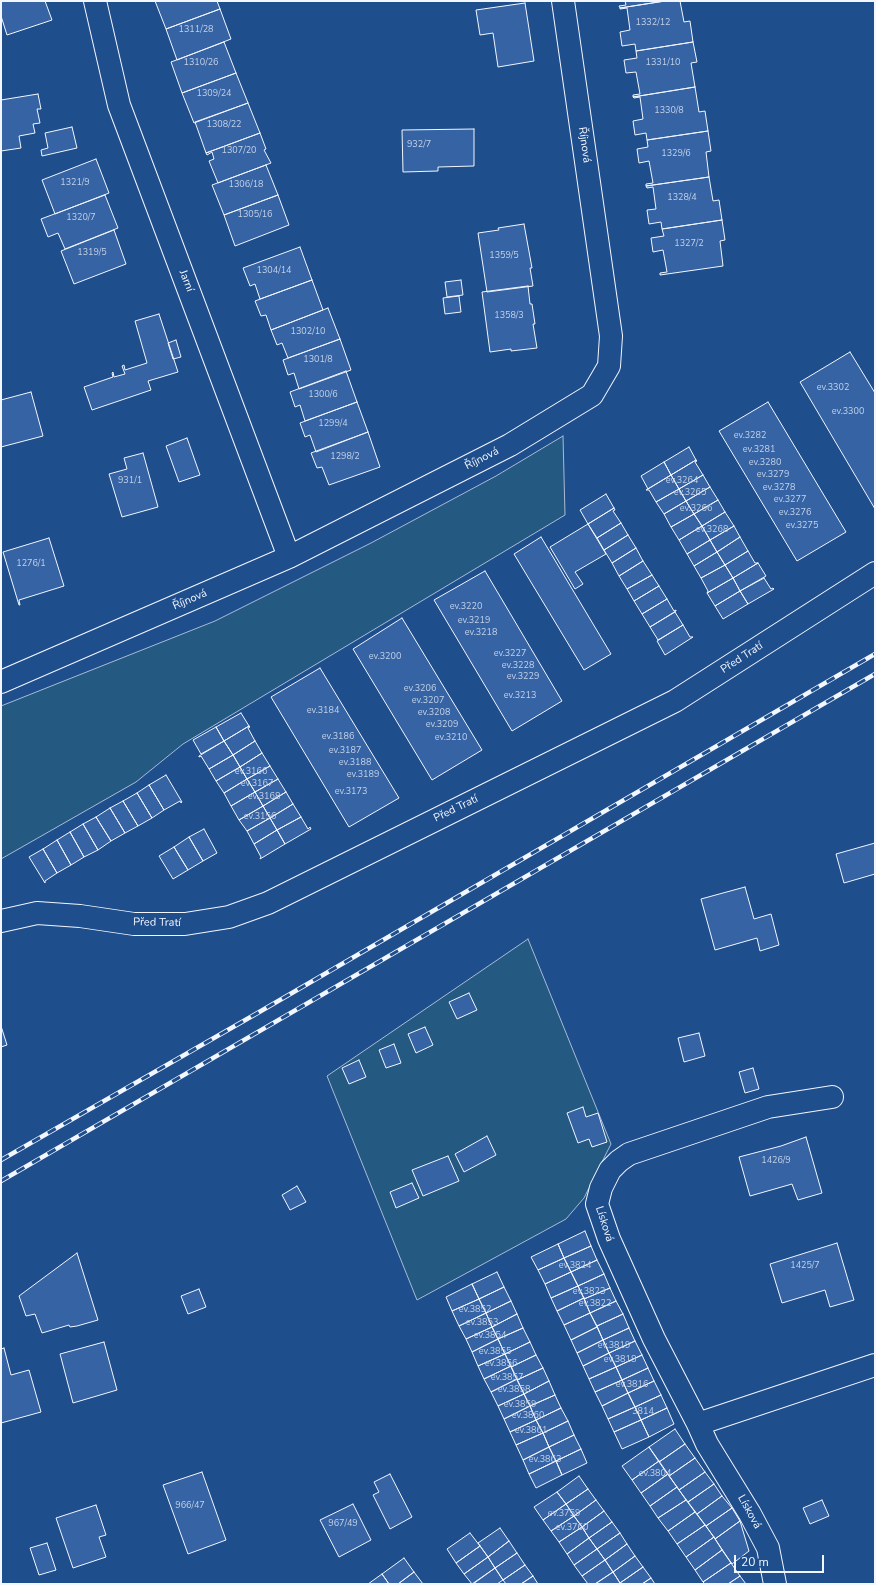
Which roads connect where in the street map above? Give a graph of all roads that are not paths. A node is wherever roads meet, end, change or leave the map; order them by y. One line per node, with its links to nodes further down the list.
1 (95, 1): 3 (street, Jarní)
2 (563, 1): 3 (street, Říjnová)
3 (290, 557): 5 (street, Říjnová)
4 (875, 573): 6 (street, Před Tratí)
5 (1, 682)
6 (1, 921)
7 (832, 1097): 9 (street, Lísková)
8 (875, 1365): 9 (street)
9 (698, 1424): 10 (street, Lísková)
10 (775, 1584)

